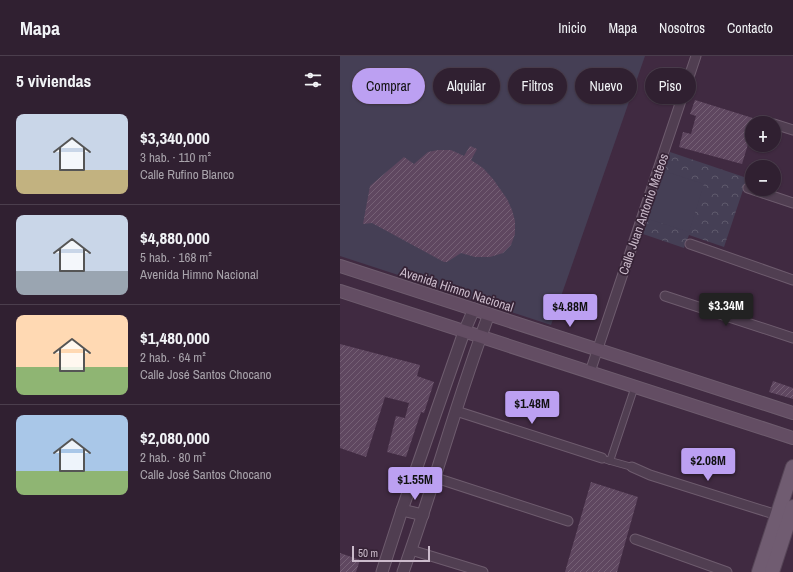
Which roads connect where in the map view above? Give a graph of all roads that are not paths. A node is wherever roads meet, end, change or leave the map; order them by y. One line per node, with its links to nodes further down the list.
1 (696, 56): 16 (street, Calle Juan Antonio Mateos)
2 (781, 126): 3 (street)
3 (793, 130)
4 (772, 196): 5 (street)
5 (793, 203)
6 (690, 244): 8 (street)
7 (340, 266): 11 (main road, Avenida Himno Nacional)
8 (793, 280)
9 (340, 291): 13 (main road)
10 (665, 296): 15 (street)
11 (474, 309): 12 (main road, Avenida Himno Nacional); 13 (street)
12 (489, 314): 14 (street); 16 (main road, Avenida Himno Nacional)
13 (464, 332): 14 (main road); 27 (street)
14 (480, 336): 17 (main road); 19 (street)
15 (793, 338)
16 (598, 349): 17 (street, Calle Juan Antonio Mateos); 20 (main road, Avenida Himno Nacional)
17 (590, 372): 18 (main road)
18 (635, 386): 21 (main road); 22 (street)
19 (456, 411): 22 (street); 25 (street)
20 (793, 413)
21 (793, 438)
22 (606, 459): 23 (street)
23 (632, 467): 29 (street)
24 (793, 467): 29 (main road)
25 (436, 478): 28 (street); 30 (street)
26 (793, 507): 38 (main road)
27 (402, 510): 28 (street); 33 (street)
28 (423, 515): 32 (street)
29 (777, 515): 37 (main road)
30 (568, 521)
31 (635, 539): 36 (street)
32 (411, 550): 34 (street); 35 (street)
33 (382, 572)
34 (403, 572)
35 (483, 572)
36 (727, 572)
37 (759, 572)
38 (772, 572)

